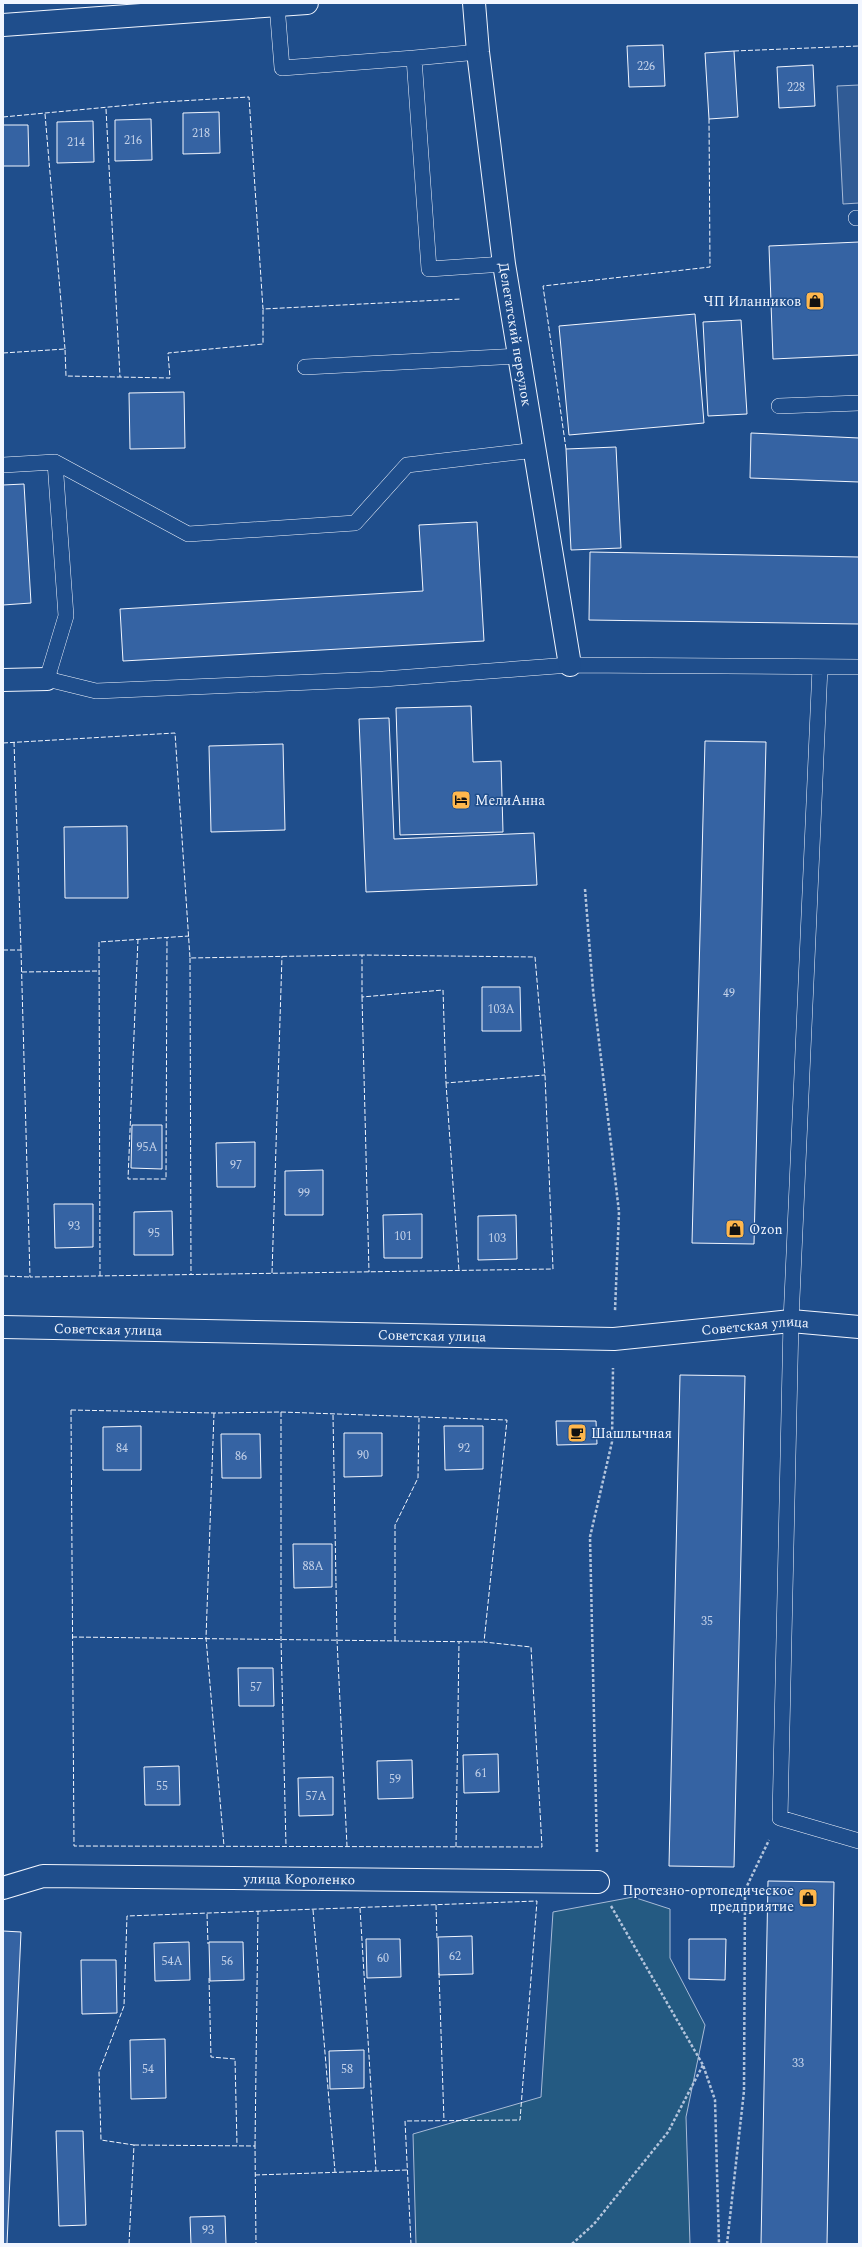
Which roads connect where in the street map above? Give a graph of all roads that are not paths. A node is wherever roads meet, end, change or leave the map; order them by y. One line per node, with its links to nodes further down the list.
1 (307, 3): 3 (street)
2 (474, 3): 5 (street, Делегатский переулок)
3 (277, 5): 4 (street); 6 (lane)
4 (3, 25)
5 (478, 52): 6 (lane); 7 (street, Делегатский переулок)
6 (414, 58): 7 (lane)
7 (504, 264): 8 (street, Делегатский переулок)
8 (519, 356): 9 (lane); 12 (street, Делегатский переулок)
9 (305, 367)
10 (859, 402): 11 (lane)
11 (779, 406)
12 (536, 450): 13 (lane); 15 (street, Делегатский переулок)
13 (55, 462): 14 (lane); 18 (lane)
14 (3, 465)
15 (570, 665): 17 (lane); 18 (lane)
16 (859, 667): 17 (lane)
17 (820, 668): 20 (lane)
18 (47, 679): 19 (street)
19 (3, 680)
20 (790, 1321): 21 (street, Советская улица); 22 (street, Советская улица); 23 (lane)
21 (3, 1327)
22 (859, 1327)
23 (859, 1841)
24 (598, 1882): 25 (street, улица Короленко)
25 (3, 1888)

